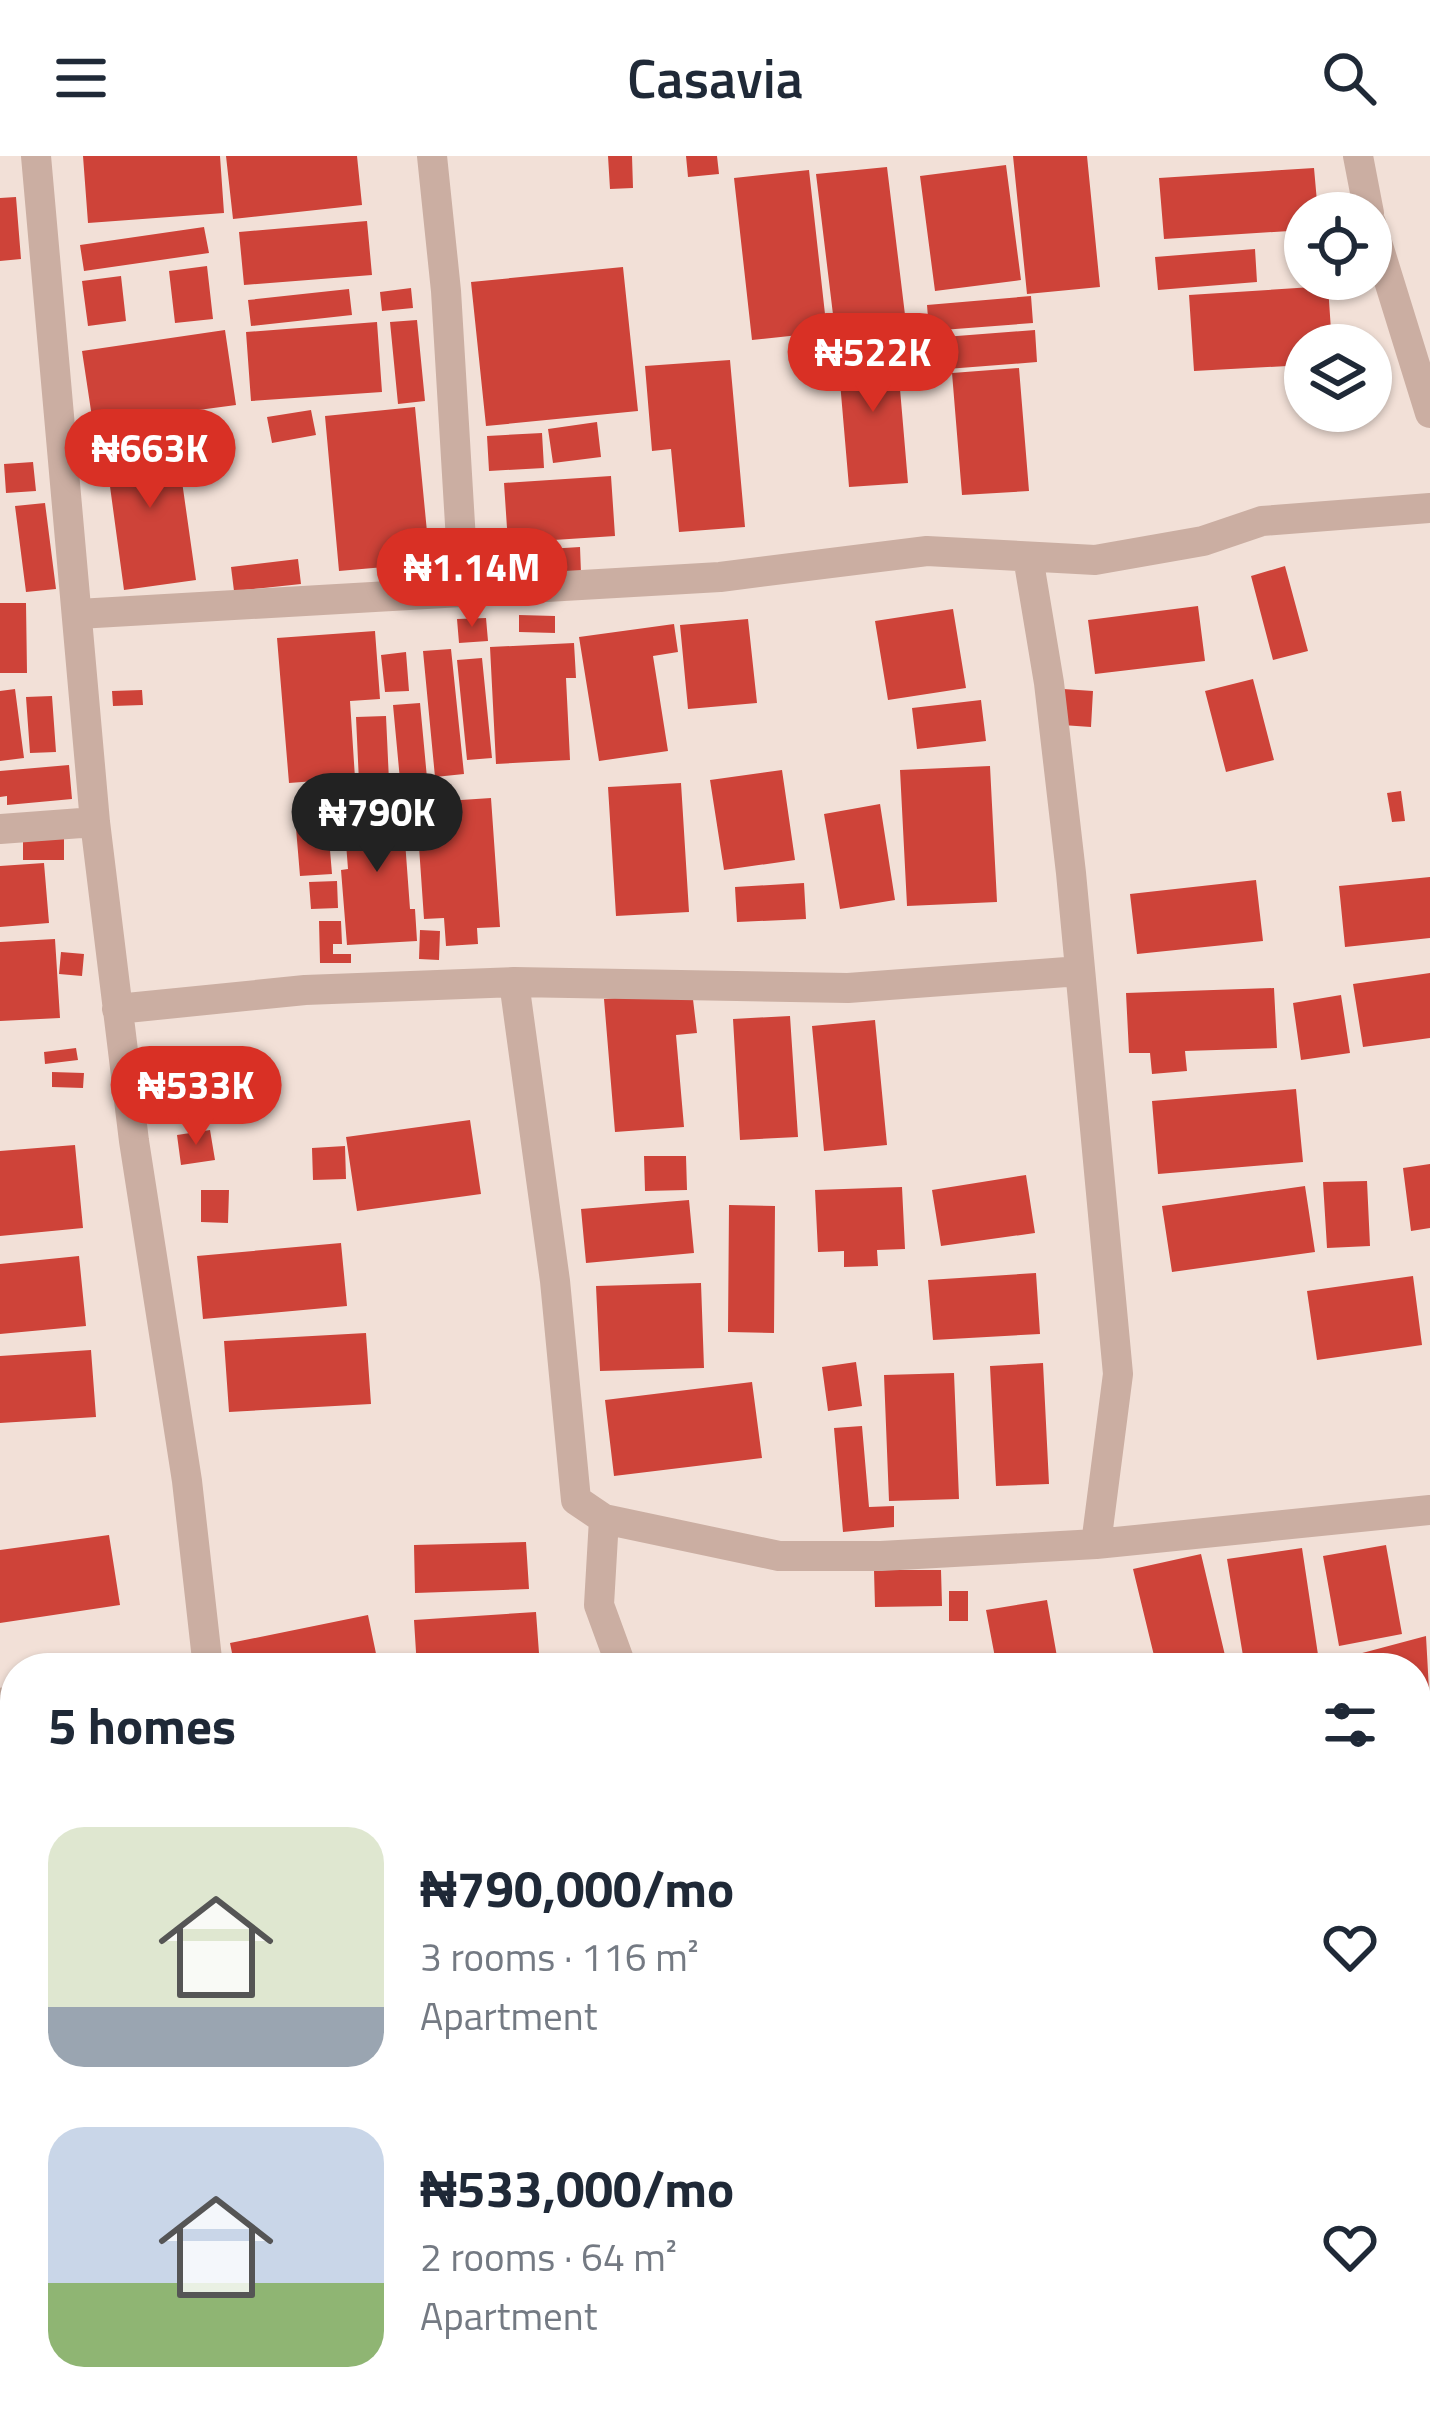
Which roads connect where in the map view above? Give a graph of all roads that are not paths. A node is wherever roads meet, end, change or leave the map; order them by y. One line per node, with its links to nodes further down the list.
1 (36, 156): 10 (street)
2 (432, 156): 9 (street)
3 (1358, 156): 4 (street)
4 (1365, 192)
5 (1392, 291): 6 (street)
6 (1430, 413)
7 (1430, 508): 8 (street)
8 (1028, 557): 9 (street); 13 (street)
9 (464, 591): 10 (street)
10 (78, 614): 11 (street)
11 (95, 822): 12 (street); 15 (street)
12 (0, 830)
13 (1080, 971): 14 (street); 18 (street)
14 (514, 982): 15 (street); 17 (street)
15 (117, 1009): 19 (street)
16 (1430, 1510): 18 (street)
17 (604, 1519): 18 (street); 20 (street)
18 (1096, 1544)
19 (206, 1653)
20 (617, 1653)

